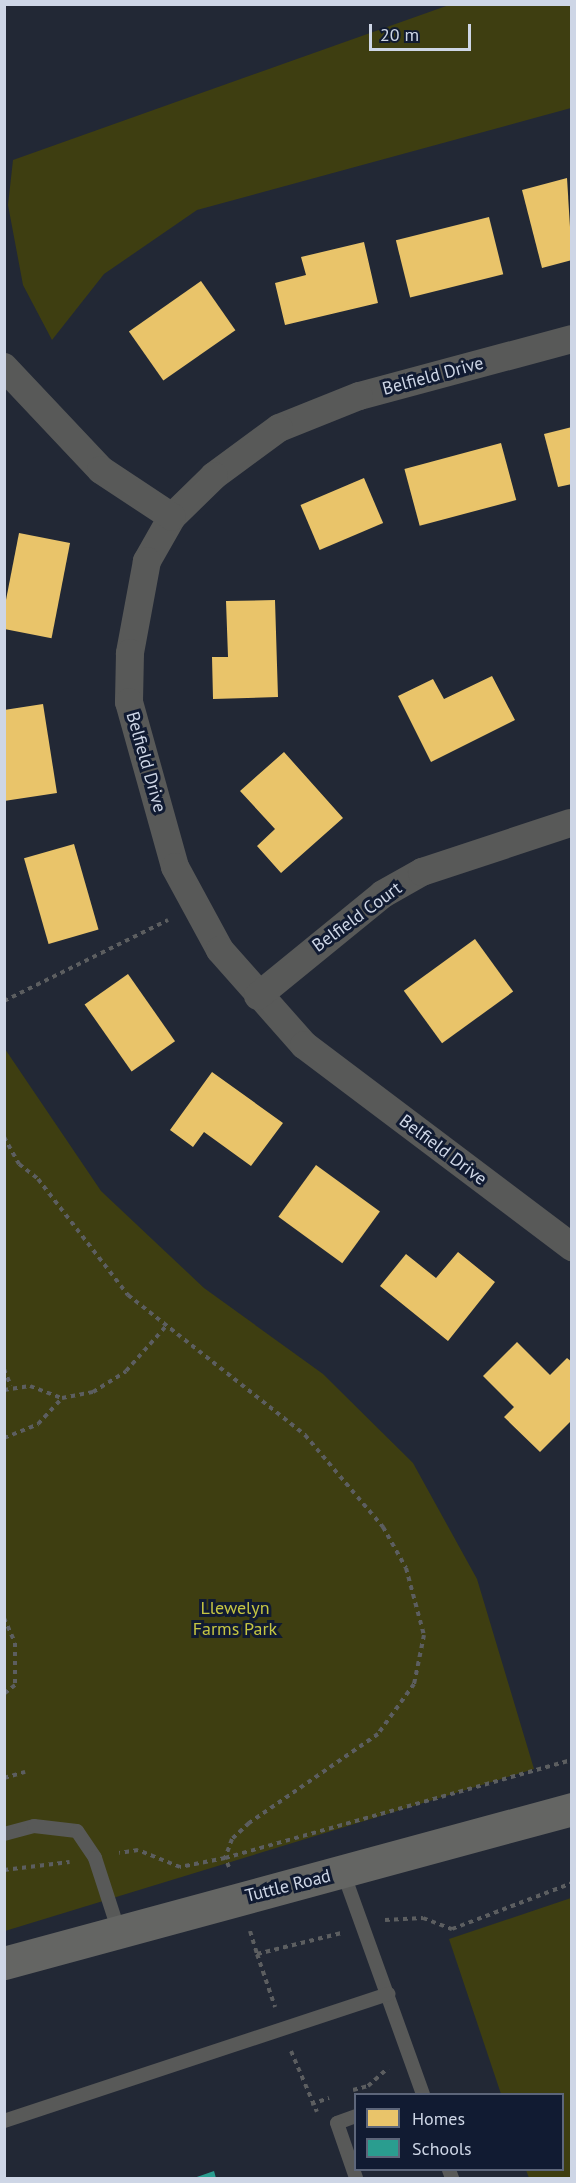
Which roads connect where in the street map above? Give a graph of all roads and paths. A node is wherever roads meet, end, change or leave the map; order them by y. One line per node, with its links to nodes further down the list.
1 (572, 339): 3 (street, Belfield Drive)
2 (4, 367): 3 (street)
3 (172, 517): 5 (street, Belfield Drive)
4 (570, 823): 6 (street, Belfield Court)
5 (193, 908): 6 (street, Belfield Drive); 7 (path)
6 (258, 996): 9 (street, Belfield Drive)
7 (4, 1001)
8 (4, 1137): 10 (path)
9 (572, 1247)
10 (167, 1325): 14 (path); 24 (path)
11 (4, 1368): 12 (path)
12 (11, 1386): 13 (path); 14 (path)
13 (4, 1390)
14 (62, 1398): 15 (path)
15 (4, 1438)
16 (4, 1618): 17 (path)
17 (4, 1694)
18 (572, 1760): 24 (path)
19 (25, 1772): 20 (path)
20 (4, 1778)
21 (572, 1809): 26 (main road, Tuttle Road)
22 (4, 1834): 23 (lane)
23 (95, 1858): 24 (path); 25 (path); 27 (lane)
24 (225, 1858)
25 (4, 1870)
26 (343, 1872): 27 (main road, Tuttle Road); 29 (lane)
27 (119, 1932): 28 (main road, Tuttle Road)
28 (4, 1963)
29 (389, 1994): 33 (lane); 36 (lane)
30 (300, 2048): 31 (path)
31 (280, 2055)
32 (391, 2062): 34 (path)
33 (421, 2093)
34 (311, 2103)
35 (354, 2117): 37 (lane)
36 (4, 2121)
37 (354, 2170)

